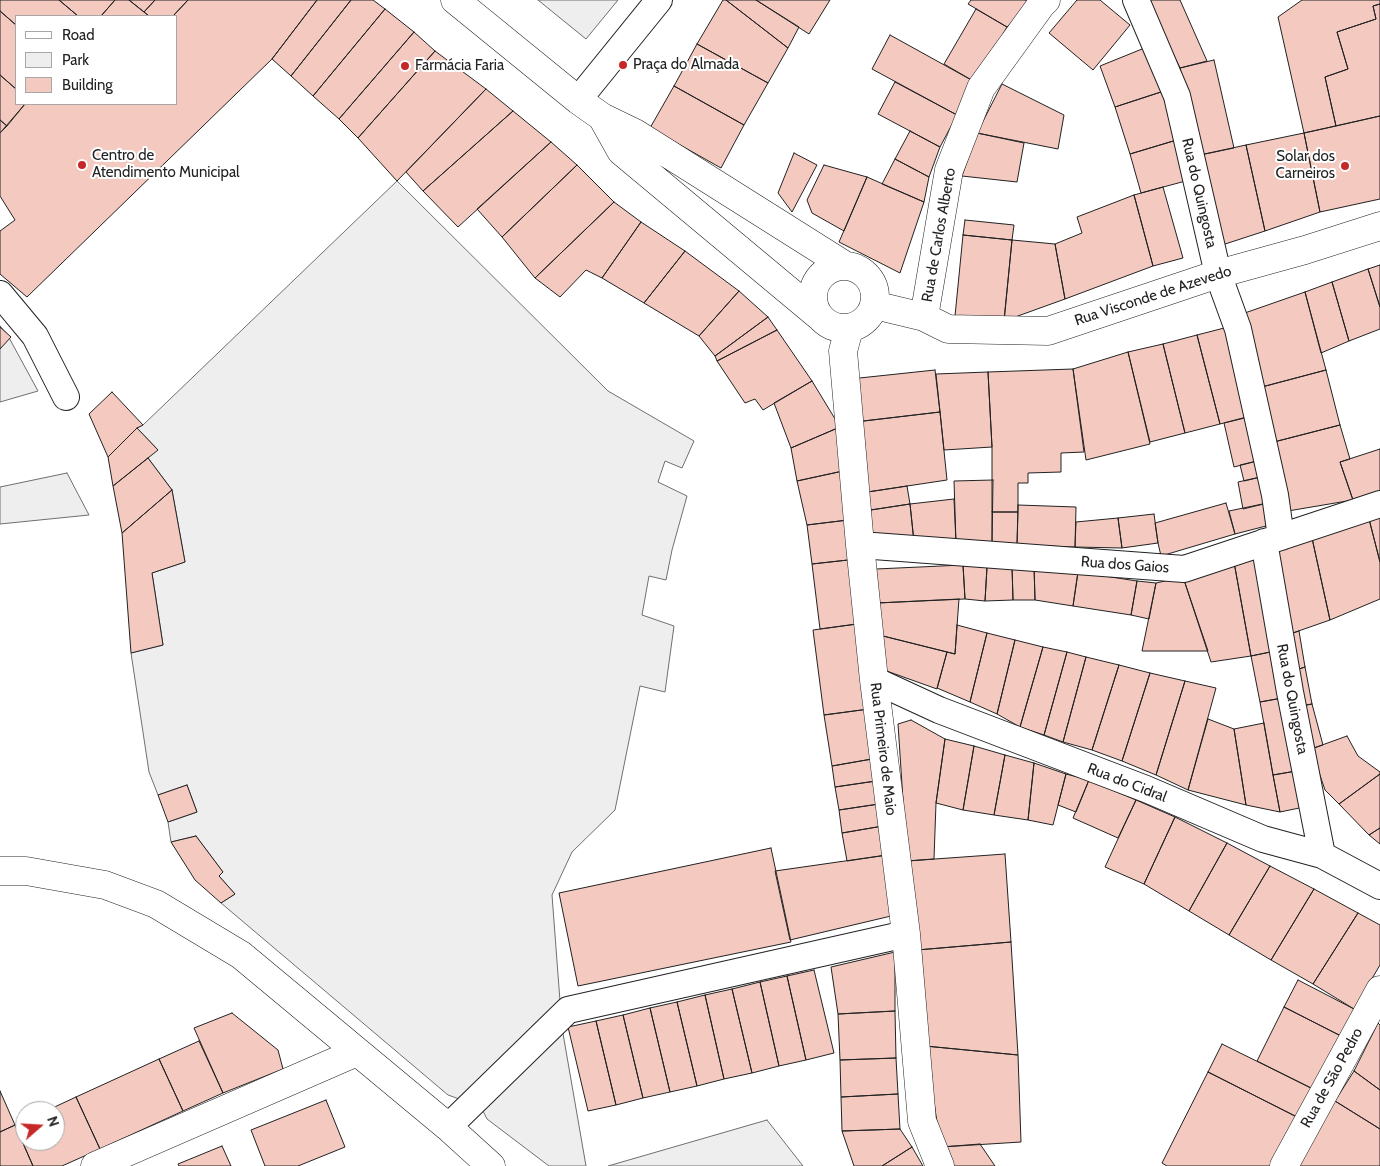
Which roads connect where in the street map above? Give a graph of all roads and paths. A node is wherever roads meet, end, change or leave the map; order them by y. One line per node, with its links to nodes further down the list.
1 (455, 0): 5 (street)
2 (659, 0): 5 (street)
3 (1046, 0): 13 (street, Rua de Carlos Alberto)
4 (1136, 0): 9 (street, Rua do Quingosta)
5 (578, 100): 6 (street)
6 (602, 117): 8 (street); 12 (street)
7 (1380, 226): 9 (street, Rua Visconde de Azevedo)
8 (846, 266): 11 (street); 12 (street)
9 (1218, 274): 13 (street, Rua Visconde de Azevedo); 17 (street, Rua do Quingosta)
10 (0, 294): 15 (street)
11 (874, 305): 13 (street, Rua Visconde de Azevedo); 14 (street)
12 (819, 316): 14 (street)
13 (924, 317)
14 (849, 329): 18 (street, Rua Primeiro de Maio)
15 (66, 397)
16 (1380, 504): 17 (street, Rua dos Gaios)
17 (1273, 539): 18 (street, Rua dos Gaios); 20 (street, Rua do Quingosta)
18 (860, 545): 19 (street, Rua Primeiro de Maio)
19 (874, 680): 20 (street, Rua do Cidral); 23 (street, Rua Primeiro de Maio)
20 (1322, 855): 22 (street, Rua do Cidral)
21 (0, 871): 25 (street)
22 (1380, 886)
23 (906, 934): 26 (street); 29 (street, Rua Primeiro de Maio)
24 (1380, 990): 30 (street, Rua de São Pedro)
25 (357, 1052): 26 (street); 27 (street)
26 (448, 1127): 28 (street)
27 (95, 1166)
28 (491, 1166)
29 (940, 1166)
30 (1284, 1166)

